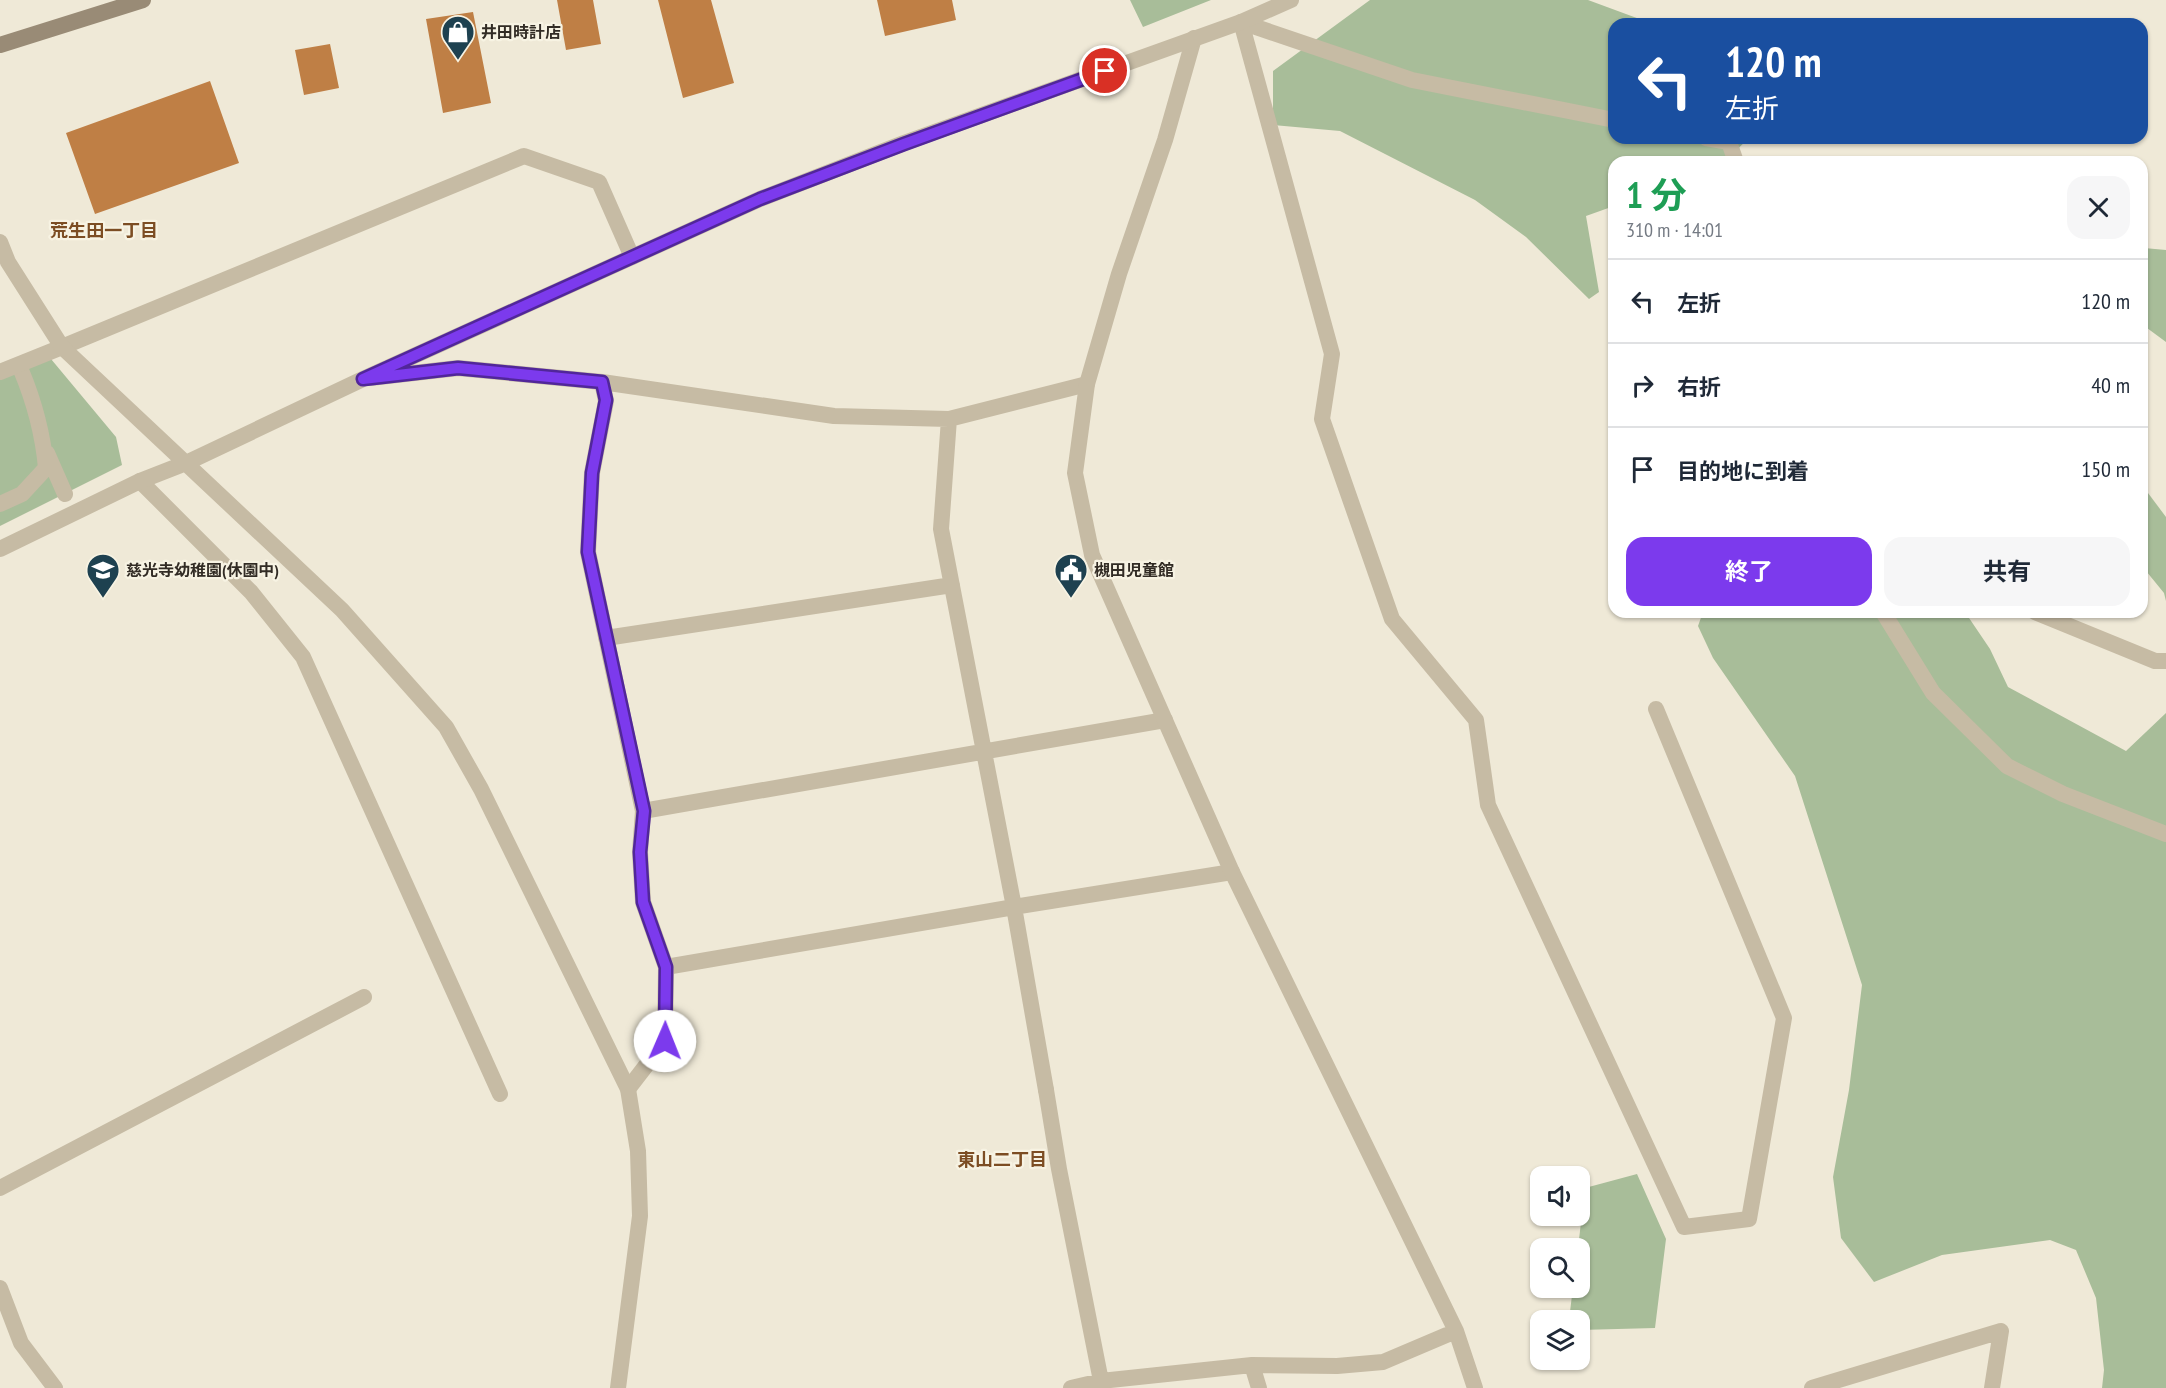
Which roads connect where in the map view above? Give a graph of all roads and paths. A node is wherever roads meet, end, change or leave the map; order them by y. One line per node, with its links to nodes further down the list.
1 (143, 0): 5 (main road)
2 (1291, 0): 3 (street)
3 (1240, 22): 4 (street); 6 (street); 27 (street)
4 (1194, 38): 8 (street); 14 (street)
5 (0, 45)
6 (1608, 119)
7 (0, 242): 9 (street)
8 (632, 257): 9 (street); 12 (street)
9 (62, 347): 11 (street); 17 (street)
10 (21, 370): 16 (street)
11 (0, 372)
12 (363, 379): 13 (street); 17 (street)
13 (602, 382): 15 (street); 25 (street)
14 (1087, 384): 15 (street); 28 (street)
15 (949, 419): 22 (street)
16 (44, 446): 19 (street); 20 (street)
17 (186, 463): 18 (street); 36 (street)
18 (140, 481): 21 (street); 37 (street)
19 (65, 494)
20 (0, 504)
21 (0, 549)
22 (952, 585): 25 (street); 29 (street)
23 (1887, 618): 31 (street)
24 (2049, 618): 26 (street)
25 (606, 638): 30 (street)
26 (2166, 661)
27 (1656, 710)
28 (1165, 720): 29 (street); 32 (street)
29 (984, 753): 30 (street); 33 (street)
30 (644, 811): 34 (street)
31 (2166, 834)
32 (1232, 872): 33 (street); 40 (street)
33 (1014, 907): 34 (street); 42 (street)
34 (666, 967): 36 (street)
35 (364, 997): 38 (street)
36 (628, 1089): 44 (street)
37 (500, 1094)
38 (0, 1188)
39 (0, 1288): 43 (street)
40 (1456, 1331): 41 (street); 47 (street)
41 (1252, 1365): 42 (street); 46 (street)
42 (1101, 1381): 45 (street)
43 (55, 1388)
44 (618, 1388)
45 (1071, 1388)
46 (1259, 1388)
47 (1474, 1388)
48 (1812, 1388): 49 (street)
49 (1992, 1388)

